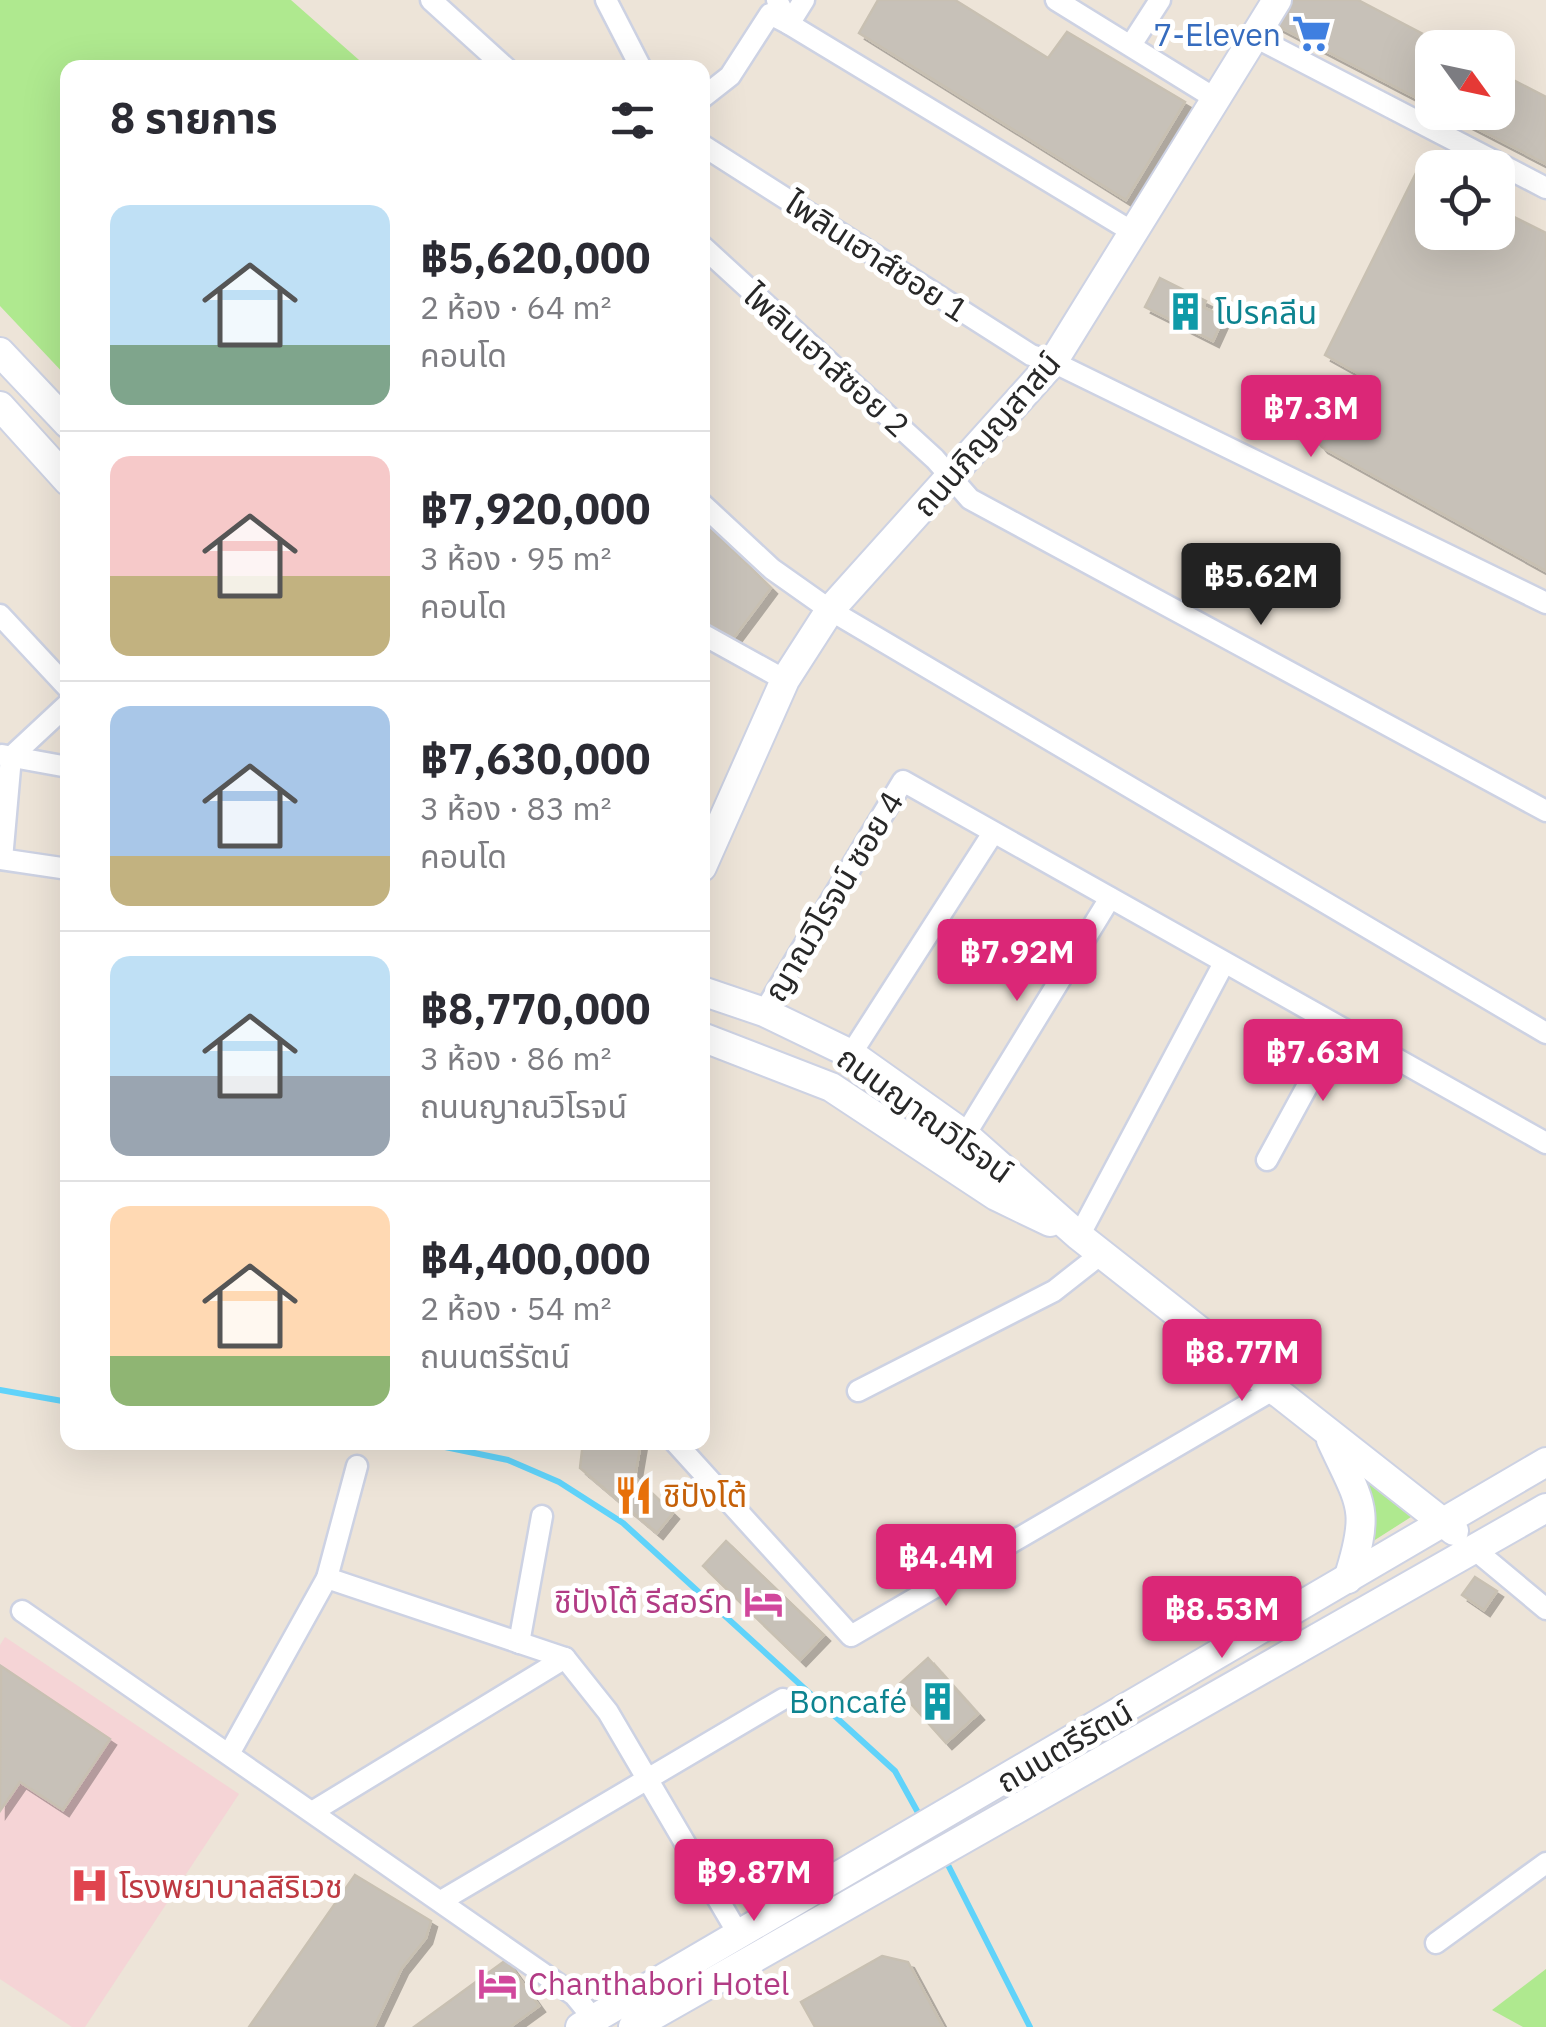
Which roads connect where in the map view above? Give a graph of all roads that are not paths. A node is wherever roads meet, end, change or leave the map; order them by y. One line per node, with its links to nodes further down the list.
1 (431, 0): 12 (street)
2 (606, 0): 13 (street)
3 (777, 0): 9 (street)
4 (804, 0): 9 (street)
5 (1056, 0): 8 (street)
6 (1160, 0): 11 (street)
7 (1276, 0): 10 (main road, ถนนภิญญสาสน์)
8 (1082, 7): 11 (street)
9 (789, 24): 14 (street); 18 (street)
10 (1255, 37): 15 (main road, ถนนภิญญสาสน์); 17 (street)
11 (1131, 46): 15 (street)
12 (497, 60)
13 (636, 60)
14 (710, 92)
15 (1216, 99): 18 (main road, ถนนภิญญสาสน์)
16 (710, 150): 21 (street, ไพลินเฮาส์ซอย 1)
17 (1546, 188)
18 (1136, 234): 21 (main road, ถนนภิญญสาสน์)
19 (710, 253): 25 (street, ไพลินเฮาส์ซอย 2)
20 (0, 352): 23 (main road)
21 (1053, 362): 25 (main road, ถนนภิญญสาสน์); 27 (street, ไพลินเฮาส์ซอย 1)
22 (0, 406): 24 (main road)
23 (60, 416)
24 (60, 472)
25 (950, 475): 28 (main road, ถนนภิญญสาสน์); 36 (street, ไพลินเฮาส์ซอย 2)
26 (710, 511): 28 (street)
27 (1546, 604)
28 (830, 610): 32 (main road, ถนนภิญญสาสน์); 46 (street)
29 (0, 615): 31 (street)
30 (710, 638): 32 (street)
31 (60, 679)
32 (785, 680): 38 (main road, ถนนภิญญสาสน์)
33 (60, 711): 34 (street)
34 (5, 756): 35 (street); 39 (street)
35 (60, 766)
36 (1546, 811)
37 (993, 833): 41 (street); 44 (street, ญาณวิโรจน์ ซอย 4); 48 (street)
38 (710, 834)
39 (1, 859): 40 (street)
40 (60, 868)
41 (1110, 898): 42 (street); 49 (street)
42 (1224, 964): 45 (street); 52 (street)
43 (710, 994): 44 (main road, ถนนญาณวิโรจน์)
44 (764, 1012): 48 (main road, ถนนญาณวิโรจน์)
45 (1339, 1028): 50 (street); 51 (street)
46 (1546, 1033)
47 (710, 1039): 52 (main road, ถนนญาณวิโรจน์)
48 (851, 1054): 49 (main road, ถนนญาณวิโรจน์)
49 (966, 1135): 52 (main road, ถนนญาณวิโรจน์)
50 (1546, 1143)
51 (1267, 1160)
52 (1078, 1236): 53 (main road, ถนนญาณวิโรจน์)
53 (1101, 1254): 54 (street); 55 (main road, ถนนญาณวิโรจน์)
54 (858, 1391)
55 (1271, 1391): 56 (main road, ถนนญาณวิโรจน์); 57 (street)
56 (1328, 1434): 62 (main road, ถนนญาณวิโรจน์); 65 (main road)
57 (682, 1450)
58 (1546, 1462): 62 (main road, ถนนตรีรัตน์)
59 (356, 1466): 64 (street)
60 (1546, 1508): 63 (main road, ถนนตรีรัตน์)
61 (542, 1516): 68 (street)
62 (1444, 1523): 63 (main road, ถนนญาณวิโรจน์); 65 (main road, ถนนตรีรัตน์)
63 (1474, 1549): 67 (street); 79 (main road, ถนนตรีรัตน์)
64 (326, 1578): 68 (street); 71 (street)
65 (1348, 1580): 76 (main road, ถนนตรีรัตน์)
66 (22, 1610): 71 (street)
67 (1546, 1610)
68 (518, 1643): 69 (street)
69 (565, 1658): 72 (street); 73 (street)
70 (783, 1699): 72 (street)
71 (229, 1754): 73 (street)
72 (647, 1781): 75 (street); 76 (street)
73 (312, 1812): 75 (street)
74 (1546, 1863): 77 (street)
75 (441, 1902): 78 (street)
76 (739, 1935): 78 (main road, ถนนตรีรัตน์)
77 (1436, 1944)
78 (586, 2022)
79 (633, 2027)

